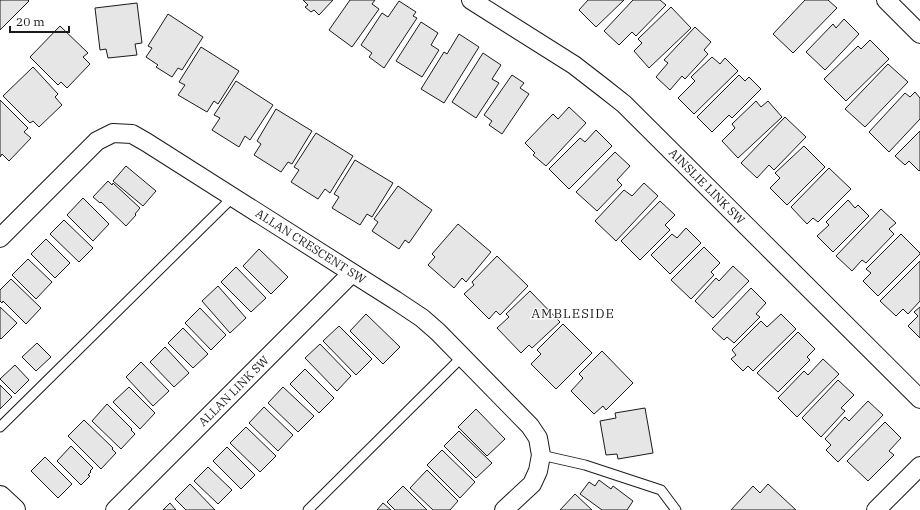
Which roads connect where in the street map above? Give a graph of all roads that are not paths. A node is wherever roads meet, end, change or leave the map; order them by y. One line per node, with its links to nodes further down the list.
1 (471, 0): 8 (street, AINSLIE LINK SW)
2 (886, 0): 3 (street)
3 (920, 34)
4 (233, 197): 5 (street, ALLAN CRESCENT SW); 6 (street, ALLAN CRESCENT SW); 9 (lane)
5 (0, 238)
6 (352, 273): 7 (street, ALLAN CRESCENT SW); 14 (street, ALLAN LINK SW)
7 (462, 357): 10 (street, ALLAN CRESCENT SW); 15 (lane)
8 (920, 399)
9 (0, 427)
10 (541, 455): 16 (street, ALLAN CRESCENT SW); 17 (lane)
11 (920, 466): 18 (street)
12 (0, 497): 13 (street)
13 (14, 510)
14 (115, 510)
15 (308, 510)
16 (504, 510)
17 (676, 510)
18 (876, 510)

